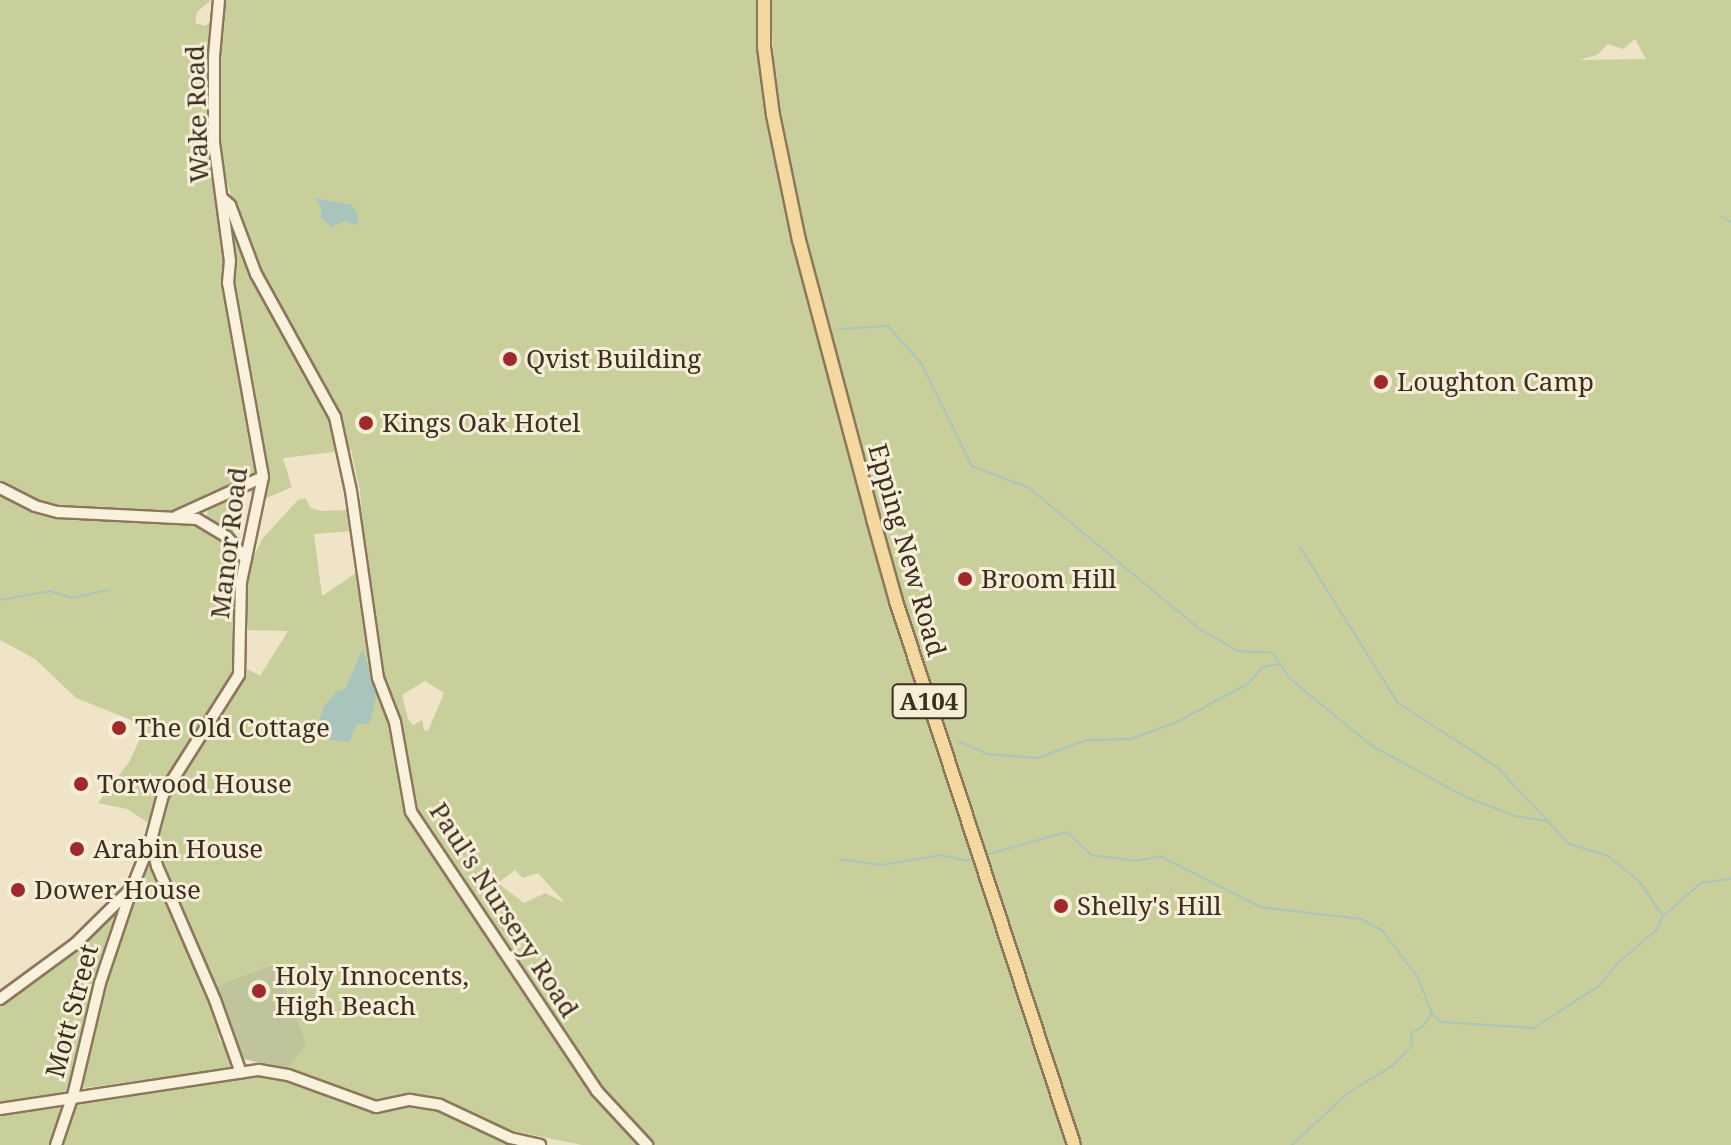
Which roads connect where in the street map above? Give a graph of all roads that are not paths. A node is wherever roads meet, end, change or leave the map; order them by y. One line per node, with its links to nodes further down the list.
1 (219, 0): 3 (street, Wake Road)
2 (764, 0): 18 (main road, Epping New Road / A104)
3 (222, 198): 4 (street, Wake Road); 5 (street, Manor Road)
4 (299, 351): 17 (street, Paul's Nursery Road)
5 (263, 477): 7 (street); 8 (street, Manor Road)
6 (0, 488): 7 (street)
7 (177, 516): 8 (street)
8 (246, 559): 9 (street, Manor Road)
9 (151, 840): 10 (street, Manor Road); 12 (street)
10 (132, 888): 11 (street, Manor Road); 13 (street, Mott Street)
11 (0, 999)
12 (241, 1073): 13 (street); 16 (street)
13 (72, 1096): 14 (street); 15 (street, Mott Street)
14 (0, 1109)
15 (56, 1145)
16 (540, 1145)
17 (647, 1145)
18 (1074, 1145)

